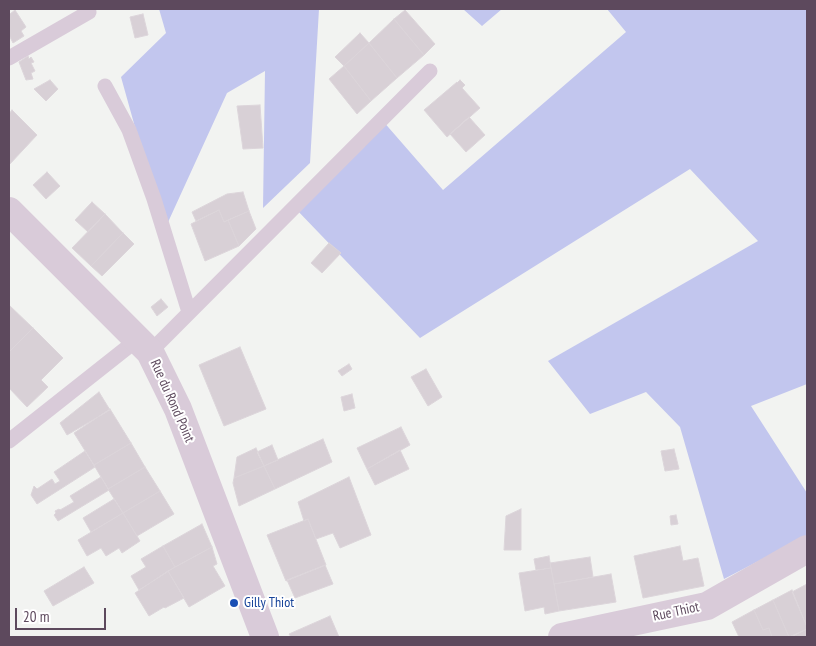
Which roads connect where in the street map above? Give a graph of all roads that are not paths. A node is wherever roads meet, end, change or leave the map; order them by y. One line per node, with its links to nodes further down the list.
1 (89, 12): 2 (lane)
2 (9, 58)
3 (430, 71): 6 (lane)
4 (105, 86): 6 (lane)
5 (9, 211): 7 (street, Rue du Rond Point)
6 (189, 312): 7 (lane)
7 (144, 345): 8 (lane); 10 (street, Rue du Rond Point)
8 (9, 441)
9 (807, 549): 11 (street, Rue Thiot)
10 (265, 637)
11 (562, 637)

